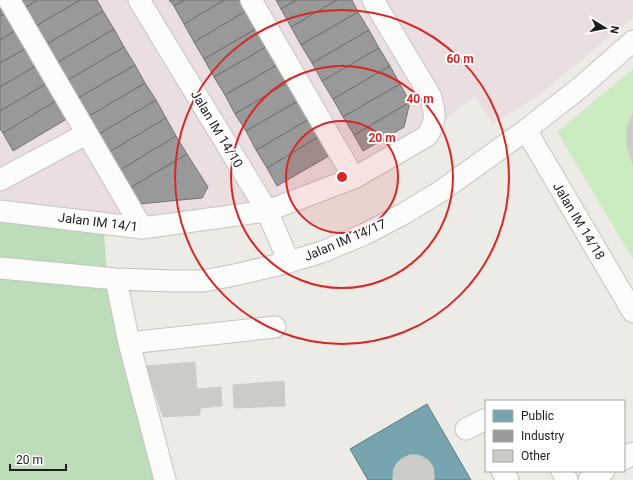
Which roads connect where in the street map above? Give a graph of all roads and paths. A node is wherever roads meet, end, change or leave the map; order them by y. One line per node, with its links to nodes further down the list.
1 (8, 0): 7 (street)
2 (139, 0): 11 (street, Jalan IM 14/10)
3 (251, 0): 8 (street)
4 (373, 0): 8 (street, Jalan IM 14/1)
5 (633, 41): 6 (street, Jalan IM 14/17)
6 (526, 130): 13 (street, Jalan IM 14/17); 16 (street, Jalan IM 14/18)
7 (86, 134): 9 (street); 12 (street)
8 (354, 178): 11 (street, Jalan IM 14/1)
9 (0, 180)
10 (0, 211): 12 (street, Jalan IM 14/1)
11 (267, 211): 12 (street, Jalan IM 14/1); 13 (street, Jalan IM 14/10)
12 (142, 228)
13 (289, 262): 15 (street, Jalan IM 14/17)
14 (0, 268): 15 (street, Jalan IM 14/17)
15 (116, 279): 18 (street)
16 (633, 312)
17 (275, 326): 18 (street)
18 (129, 343): 22 (street)
19 (485, 420): 20 (street)
20 (466, 429)
21 (602, 472): 23 (street)
22 (165, 480)
23 (589, 480)

